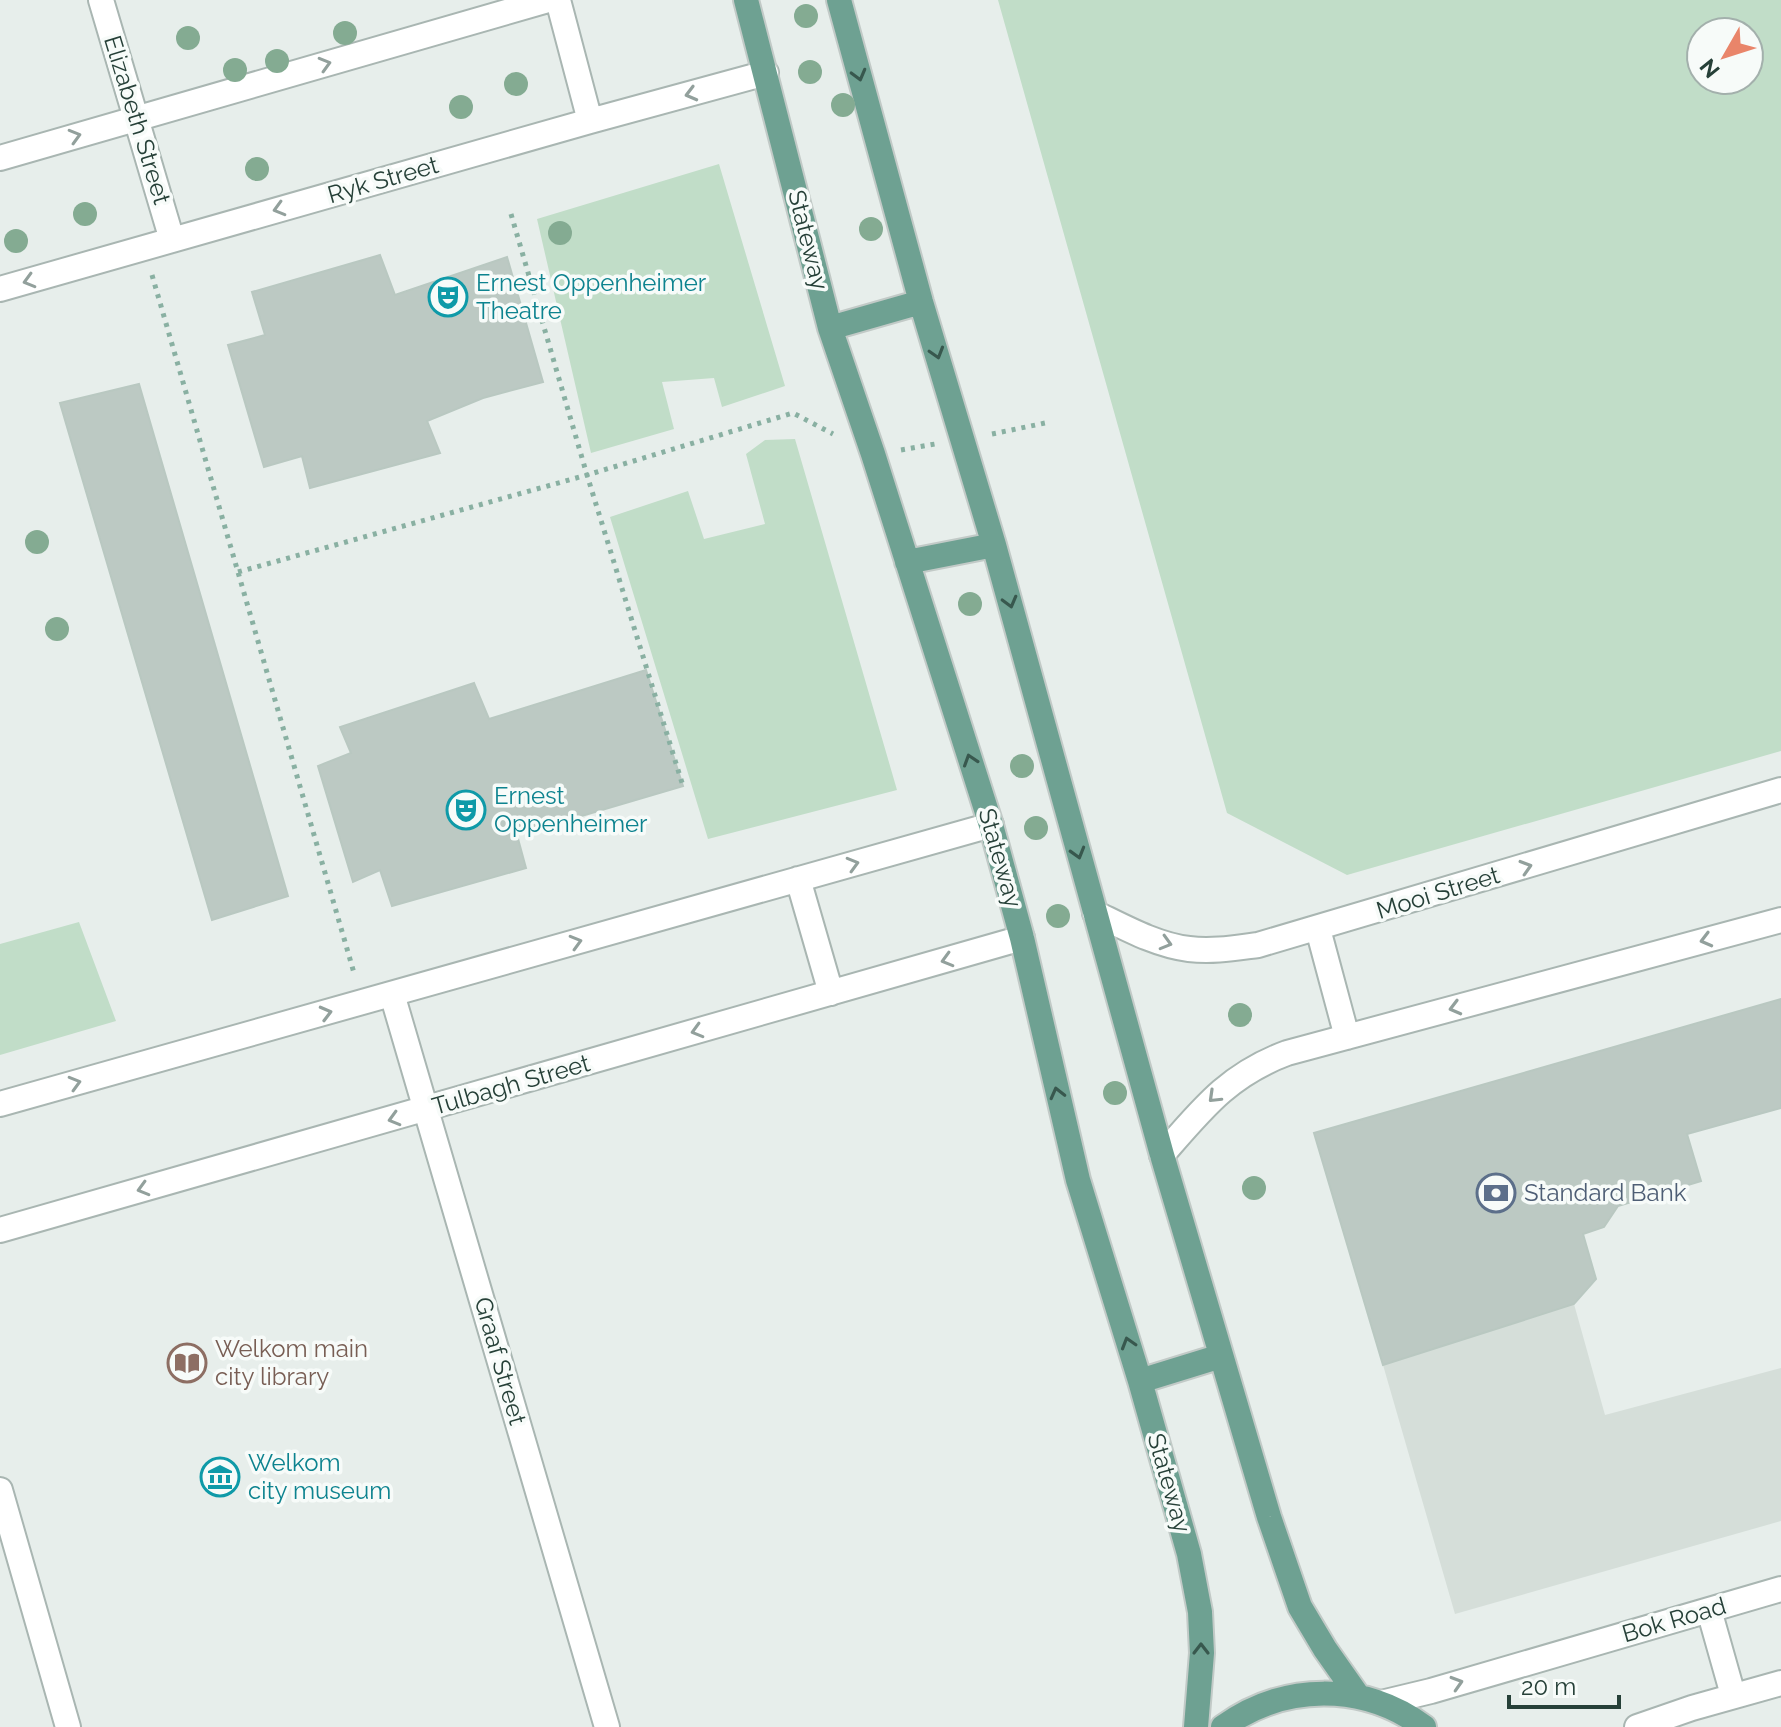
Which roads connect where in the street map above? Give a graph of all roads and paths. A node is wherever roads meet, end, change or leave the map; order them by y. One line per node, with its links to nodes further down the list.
1 (101, 0): 7 (street, Elizabeth Street)
2 (548, 0): 7 (street, one-way to 2)
3 (558, 0): 8 (street)
4 (746, 0): 6 (main road, Stateway)
5 (839, 0): 14 (main road, one-way to 14)
6 (766, 73): 8 (street, Ryk Street, one-way to 8); 15 (main road, Stateway)
7 (135, 119): 9 (street, one-way to 7); 11 (street, Elizabeth Street)
8 (590, 121): 11 (street, Ryk Street, one-way to 11)
9 (0, 158)
10 (511, 214): 19 (path)
11 (172, 240): 12 (street, Ryk Street)
12 (144, 247): 13 (street, Ryk Street, one-way to 13); 22 (path)
13 (0, 289)
14 (921, 302): 15 (main road); 17 (main road, one-way to 17)
15 (830, 328): 18 (main road, Stateway)
16 (1050, 422): 17 (path)
17 (962, 440): 18 (path); 20 (main road)
18 (873, 454): 19 (path); 21 (main road, Stateway)
19 (587, 475): 22 (path); 23 (path)
20 (994, 545): 21 (main road); 27 (main road, one-way to 27)
21 (907, 562): 25 (main road, Stateway, one-way to 21)
22 (238, 572): 33 (path)
23 (683, 786)
24 (1781, 790): 29 (street, Mooi Street, one-way to 24)
25 (991, 825): 26 (street, one-way to 25); 30 (main road, Stateway)
26 (798, 879): 31 (street); 32 (street, one-way to 26)
27 (1095, 913): 29 (street, Mooi Street, one-way to 29); 37 (main road)
28 (1781, 920): 34 (street, one-way to 34)
29 (1318, 929): 34 (street)
30 (1022, 938): 31 (street, Tulbagh Street, one-way to 31); 40 (main road, Stateway, one-way to 30)
31 (831, 993): 36 (street, Tulbagh Street, one-way to 36)
32 (392, 994): 33 (street); 36 (street, Graaf Street)
33 (362, 1003): 35 (street, one-way to 33)
34 (1347, 1037): 37 (street, one-way to 37)
35 (0, 1104)
36 (427, 1109): 38 (street, Tulbagh Street, one-way to 38); 49 (street, Graaf Street)
37 (1162, 1155): 39 (main road)
38 (0, 1230)
39 (1221, 1356): 40 (main road); 46 (main road)
40 (1140, 1381): 50 (main road, Stateway, one-way to 40)
41 (0, 1490): 48 (street)
42 (1781, 1589): 43 (street, Bok Road)
43 (1709, 1610): 45 (street); 47 (street, Bok Road, one-way to 43)
44 (1781, 1683): 45 (street)
45 (1733, 1695): 53 (street)
46 (1358, 1696): 47 (main road); 51 (main road)
47 (1381, 1703): 52 (main road)
48 (68, 1727)
49 (607, 1727)
50 (1196, 1727)
51 (1223, 1727)
52 (1424, 1727)
53 (1637, 1727)

